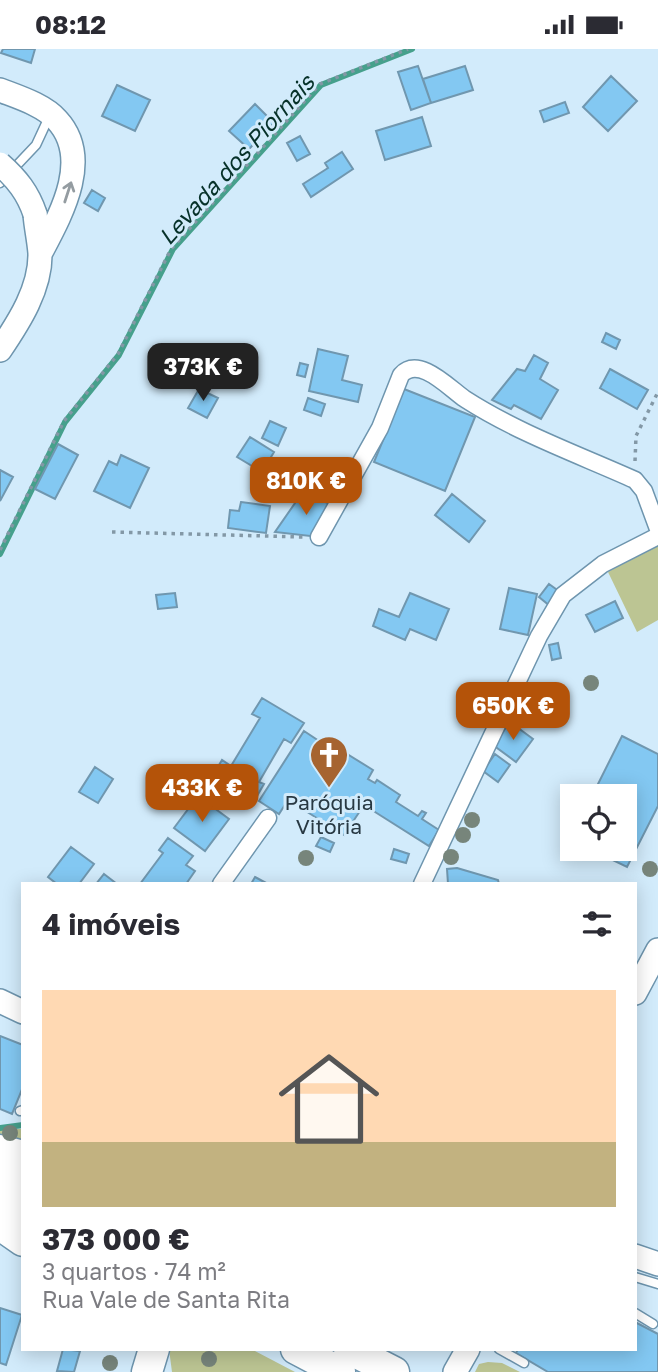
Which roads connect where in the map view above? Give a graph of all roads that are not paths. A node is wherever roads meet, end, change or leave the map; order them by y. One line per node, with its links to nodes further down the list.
1 (0, 90): 2 (street)
2 (50, 114): 4 (lane); 5 (street, one-way to 2)
3 (0, 164): 5 (street, bridge)
4 (0, 183)
5 (40, 254): 6 (street)
6 (0, 350)
7 (658, 530): 9 (street)
8 (658, 536): 12 (street)
9 (319, 537)
10 (268, 818): 11 (street)
11 (222, 882)
12 (423, 882)
13 (658, 950): 14 (street)
14 (637, 989)
15 (0, 1001): 16 (street)
16 (21, 1011)
17 (0, 1150): 18 (highway)
18 (21, 1155)
19 (0, 1170): 20 (highway)
20 (21, 1181)
21 (0, 1199): 22 (highway)
22 (21, 1210)
23 (0, 1225): 24 (highway)
24 (21, 1240)
25 (637, 1257): 26 (street)
26 (658, 1263)
27 (637, 1278): 28 (lane)
28 (658, 1284)
29 (637, 1314): 30 (lane)
30 (653, 1324)
31 (153, 1351): 39 (highway)
32 (155, 1351): 40 (highway)
33 (300, 1351): 41 (highway)
34 (353, 1351): 42 (highway)
35 (383, 1351): 43 (highway)
36 (467, 1351): 44 (street)
37 (503, 1351): 38 (lane)
38 (524, 1363)
39 (147, 1372)
40 (160, 1372)
41 (340, 1372)
42 (394, 1372)
43 (404, 1372)
44 (455, 1372)

